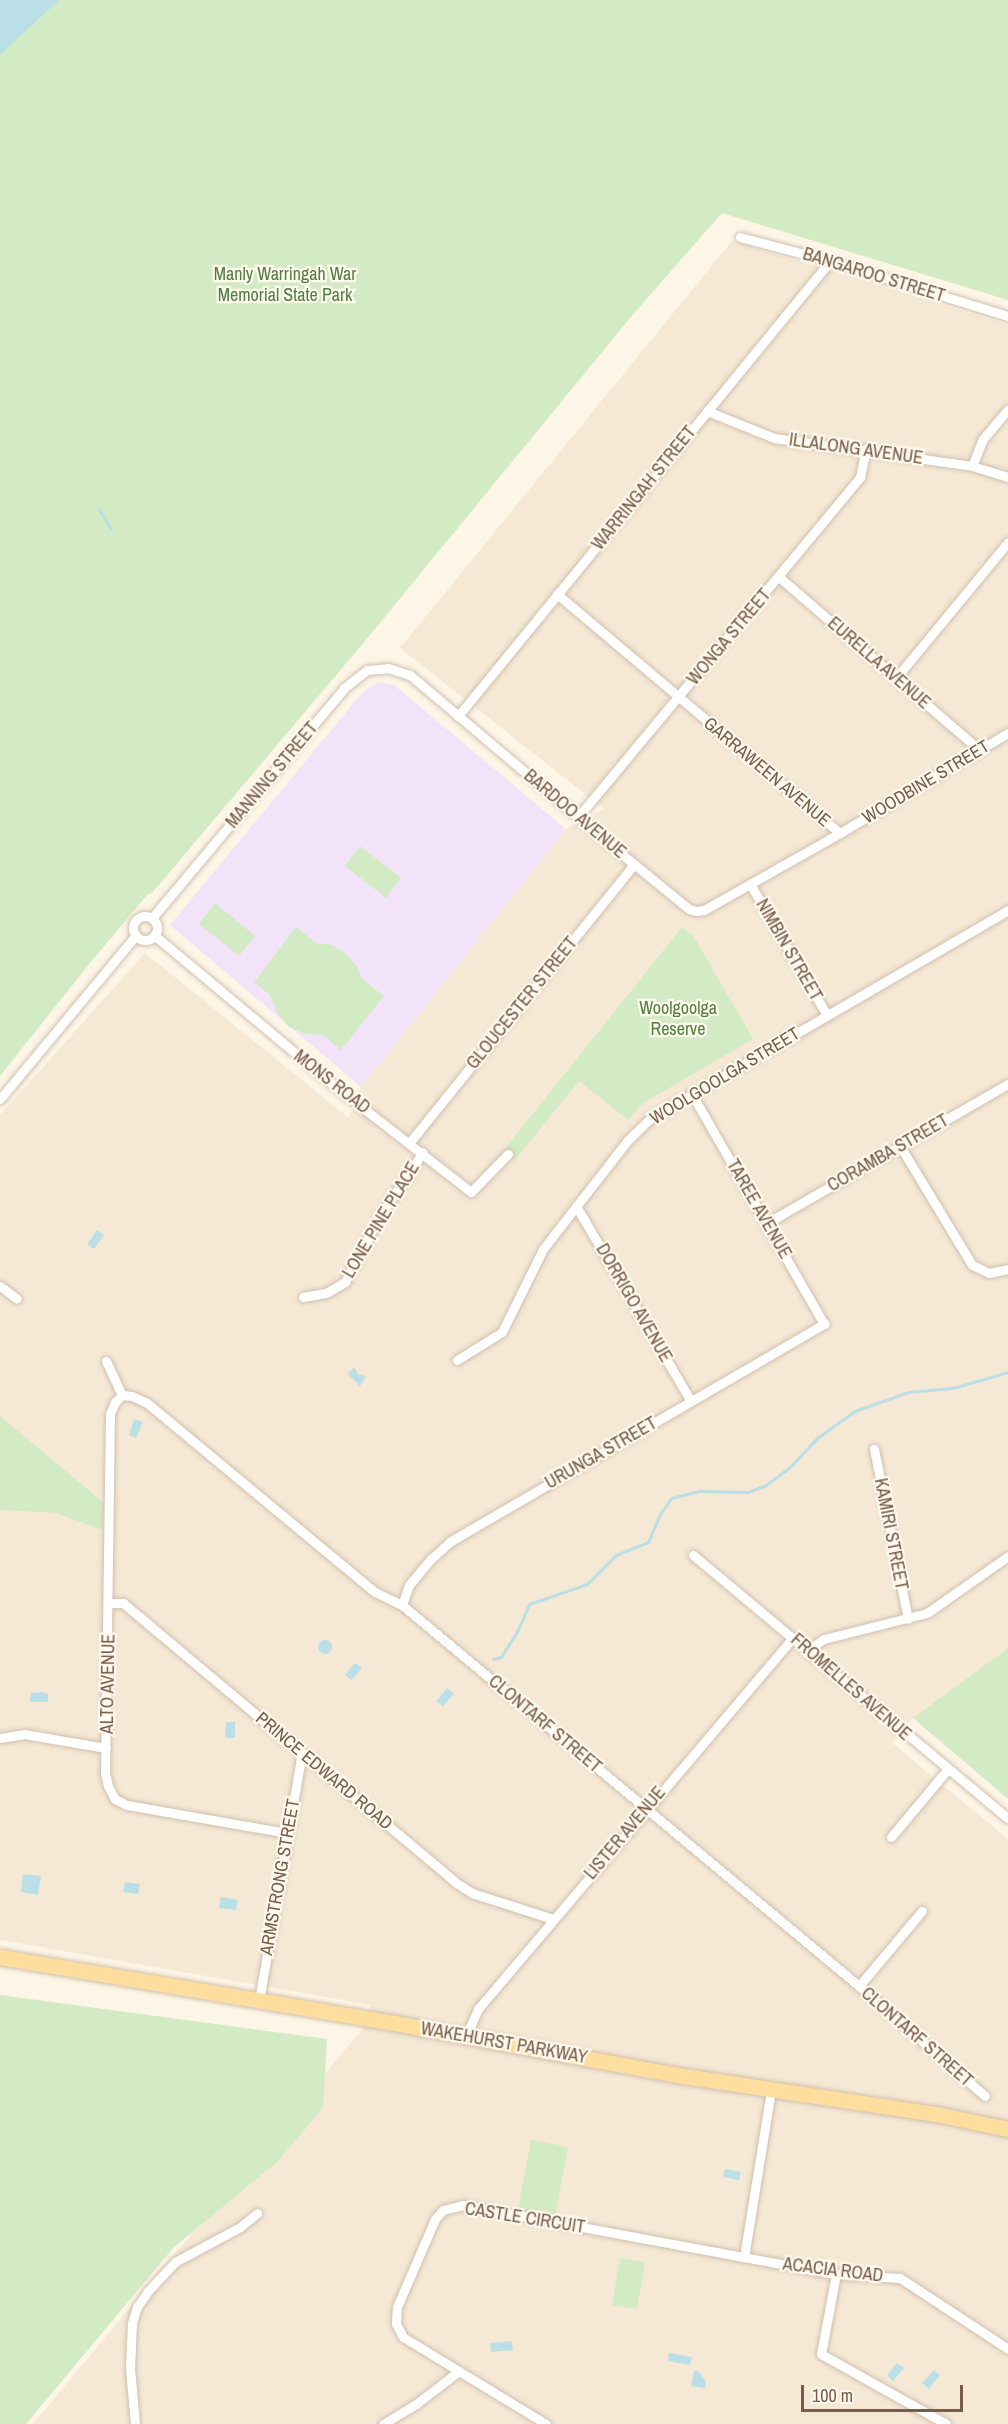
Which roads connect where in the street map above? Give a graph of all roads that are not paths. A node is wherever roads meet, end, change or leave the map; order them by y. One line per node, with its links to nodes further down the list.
1 (740, 237): 2 (street, BANGAROO STREET)
2 (830, 261): 3 (street, BANGAROO STREET); 5 (street, WARRINGAH STREET)
3 (1008, 316)
4 (1008, 409): 7 (street)
5 (707, 411): 6 (street, ILLALONG AVENUE); 11 (street, WARRINGAH STREET)
6 (866, 449): 7 (street, ILLALONG AVENUE); 10 (street, WONGA STREET)
7 (972, 466): 8 (street, ILLALONG AVENUE)
8 (1008, 477)
9 (1008, 542): 13 (street)
10 (779, 577): 13 (street, EURELLA AVENUE); 14 (street, WONGA STREET)
11 (557, 594): 14 (street, GARRAWEEN AVENUE); 15 (street, WARRINGAH STREET)
12 (410, 675): 15 (street, BARDOO AVENUE); 23 (street, MANNING STREET)
13 (896, 678): 17 (street, EURELLA AVENUE)
14 (679, 697): 18 (street, WONGA STREET); 19 (street, GARRAWEEN AVENUE)
15 (458, 716): 18 (street, BARDOO AVENUE)
16 (1008, 733): 17 (street, WOODBINE STREET)
17 (978, 749): 19 (street, WOODBINE STREET)
18 (578, 817): 20 (street, BARDOO AVENUE)
19 (840, 833): 21 (street, WOODBINE STREET)
20 (634, 864): 21 (street, BARDOO AVENUE); 30 (street, GLOUCESTER STREET)
21 (750, 884): 26 (street, NIMBIN STREET)
22 (1008, 910): 26 (street, WOOLGOOLGA STREET)
23 (152, 918): 24 (street); 25 (street)
24 (154, 935): 25 (street); 30 (street, MONS ROAD)
25 (136, 936): 29 (street)
26 (827, 1015): 28 (street, WOOLGOOLGA STREET)
27 (1008, 1084): 31 (street, CORAMBA STREET)
28 (692, 1094): 34 (street, WOOLGOOLGA STREET); 35 (street, TAREE AVENUE)
29 (0, 1099)
30 (410, 1142): 32 (street, MONS ROAD)
31 (900, 1146): 35 (street, CORAMBA STREET); 36 (street)
32 (423, 1152): 33 (street, MONS ROAD); 38 (street, LONE PINE PLACE)
33 (508, 1155)
34 (576, 1206): 41 (street, WOOLGOOLGA STREET); 44 (street, DORRIGO AVENUE)
35 (767, 1223): 40 (street, TAREE AVENUE)
36 (1008, 1269)
37 (0, 1286): 39 (street)
38 (303, 1297)
39 (17, 1299)
40 (824, 1324): 44 (street, URUNGA STREET)
41 (457, 1360)
42 (106, 1361): 43 (street)
43 (122, 1395): 48 (street, ALTO AVENUE); 49 (street, CLONTARF STREET)
44 (691, 1401): 49 (street, URUNGA STREET)
45 (874, 1449): 50 (street, KAMIRI STREET)
46 (693, 1555): 51 (street, FROMELLES AVENUE)
47 (1008, 1556): 50 (street)
48 (109, 1604): 54 (street, ALTO AVENUE); 55 (street, PRINCE EDWARD ROAD)
49 (402, 1605): 57 (street, CLONTARF STREET)
50 (908, 1619): 52 (street)
51 (793, 1637): 52 (street, FROMELLES AVENUE); 57 (street, LISTER AVENUE)
52 (808, 1650): 56 (street, FROMELLES AVENUE)
53 (0, 1738): 54 (street)
54 (106, 1748): 59 (street, ALTO AVENUE)
55 (302, 1753): 59 (street, ARMSTRONG STREET); 62 (street, PRINCE EDWARD ROAD)
56 (947, 1770): 58 (street, FROMELLES AVENUE); 60 (street)
57 (646, 1808): 62 (street, LISTER AVENUE); 64 (street, CLONTARF STREET)
58 (1008, 1818)
59 (286, 1833): 65 (street, ARMSTRONG STREET)
60 (891, 1838)
61 (922, 1911): 64 (street)
62 (553, 1919): 66 (street, LISTER AVENUE)
63 (0, 1957): 65 (main road, WAKEHURST PARKWAY)
64 (859, 1986): 68 (street, CLONTARF STREET)
65 (259, 2001): 66 (main road, WAKEHURST PARKWAY)
66 (466, 2036): 67 (main road, WAKEHURST PARKWAY)
67 (771, 2091): 69 (main road, WAKEHURST PARKWAY); 71 (street)
68 (985, 2096)
69 (1008, 2129)
70 (257, 2213): 75 (street)
71 (744, 2257): 72 (street, ACACIA ROAD); 74 (street, CASTLE CIRCUIT)
72 (836, 2274): 73 (street, ACACIA ROAD); 78 (street)
73 (1008, 2349)
74 (459, 2371): 76 (street); 77 (street, CASTLE CIRCUIT)
75 (135, 2424)
76 (383, 2424)
77 (546, 2424)
78 (946, 2424)

